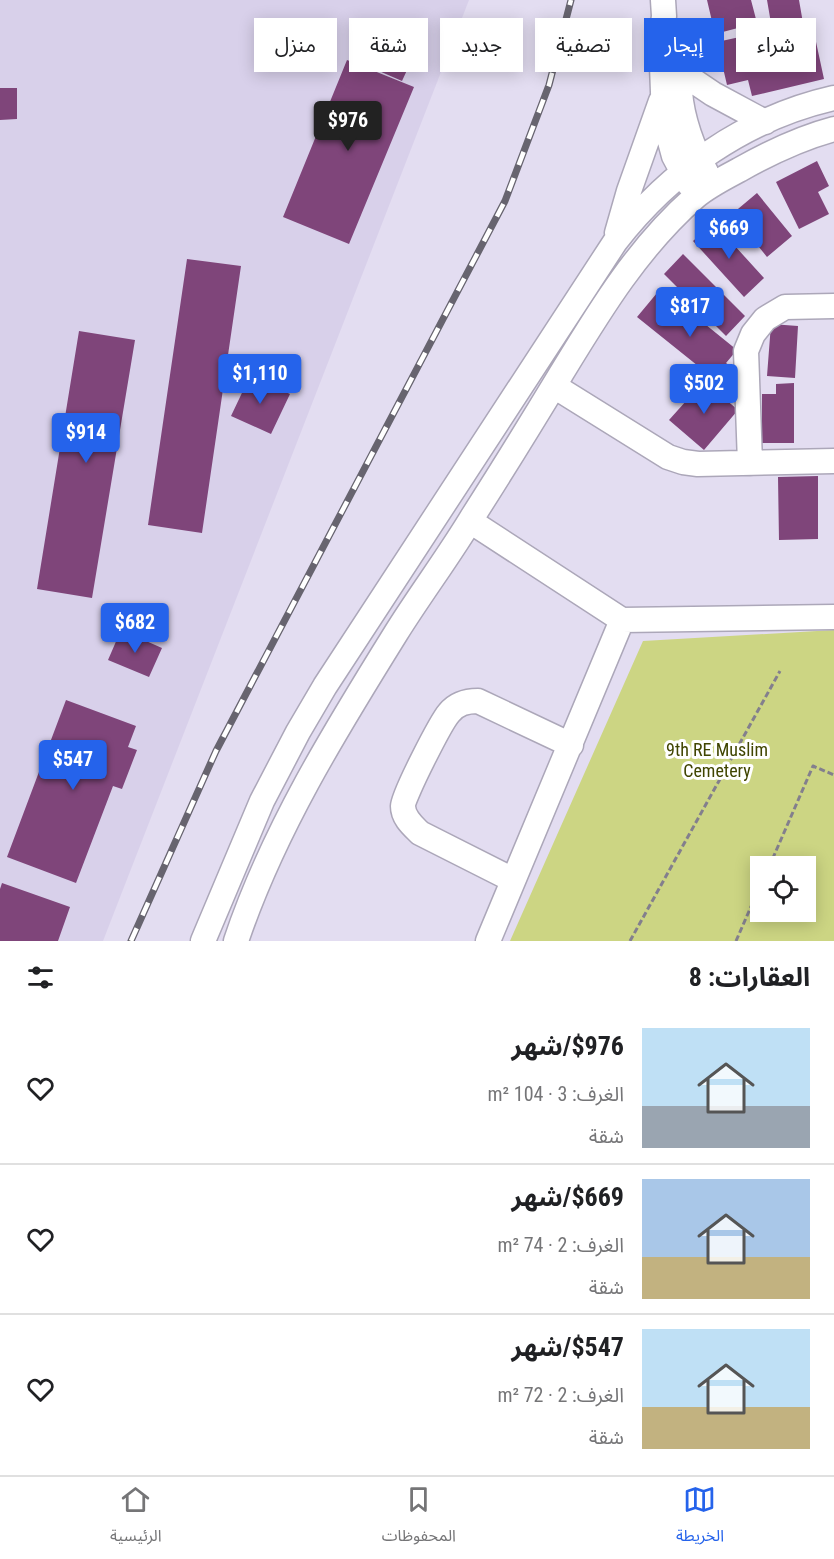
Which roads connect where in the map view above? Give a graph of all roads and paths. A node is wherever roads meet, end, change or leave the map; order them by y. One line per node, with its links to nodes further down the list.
1 (664, 8): 4 (street)
2 (680, 72): 5 (street); 7 (street)
3 (834, 98): 5 (street)
4 (662, 99): 7 (street); 9 (street)
5 (765, 122): 7 (street)
6 (834, 129): 8 (street)
7 (690, 166): 8 (street); 9 (street)
8 (705, 190): 11 (street)
9 (615, 242): 23 (street)
10 (834, 306): 13 (street)
11 (554, 386): 13 (street); 14 (street)
12 (834, 461): 13 (street)
13 (750, 463)
14 (470, 521): 16 (street); 24 (street)
15 (834, 617): 16 (street)
16 (622, 620): 18 (street)
17 (780, 671): 26 (path)
18 (571, 745): 21 (street); 21 (street)
19 (834, 775): 20 (path)
20 (774, 856)
21 (513, 880): 25 (street)
22 (750, 909): 27 (path)
23 (203, 941)
24 (236, 941)
25 (488, 941)
26 (630, 941)
27 (736, 941)

